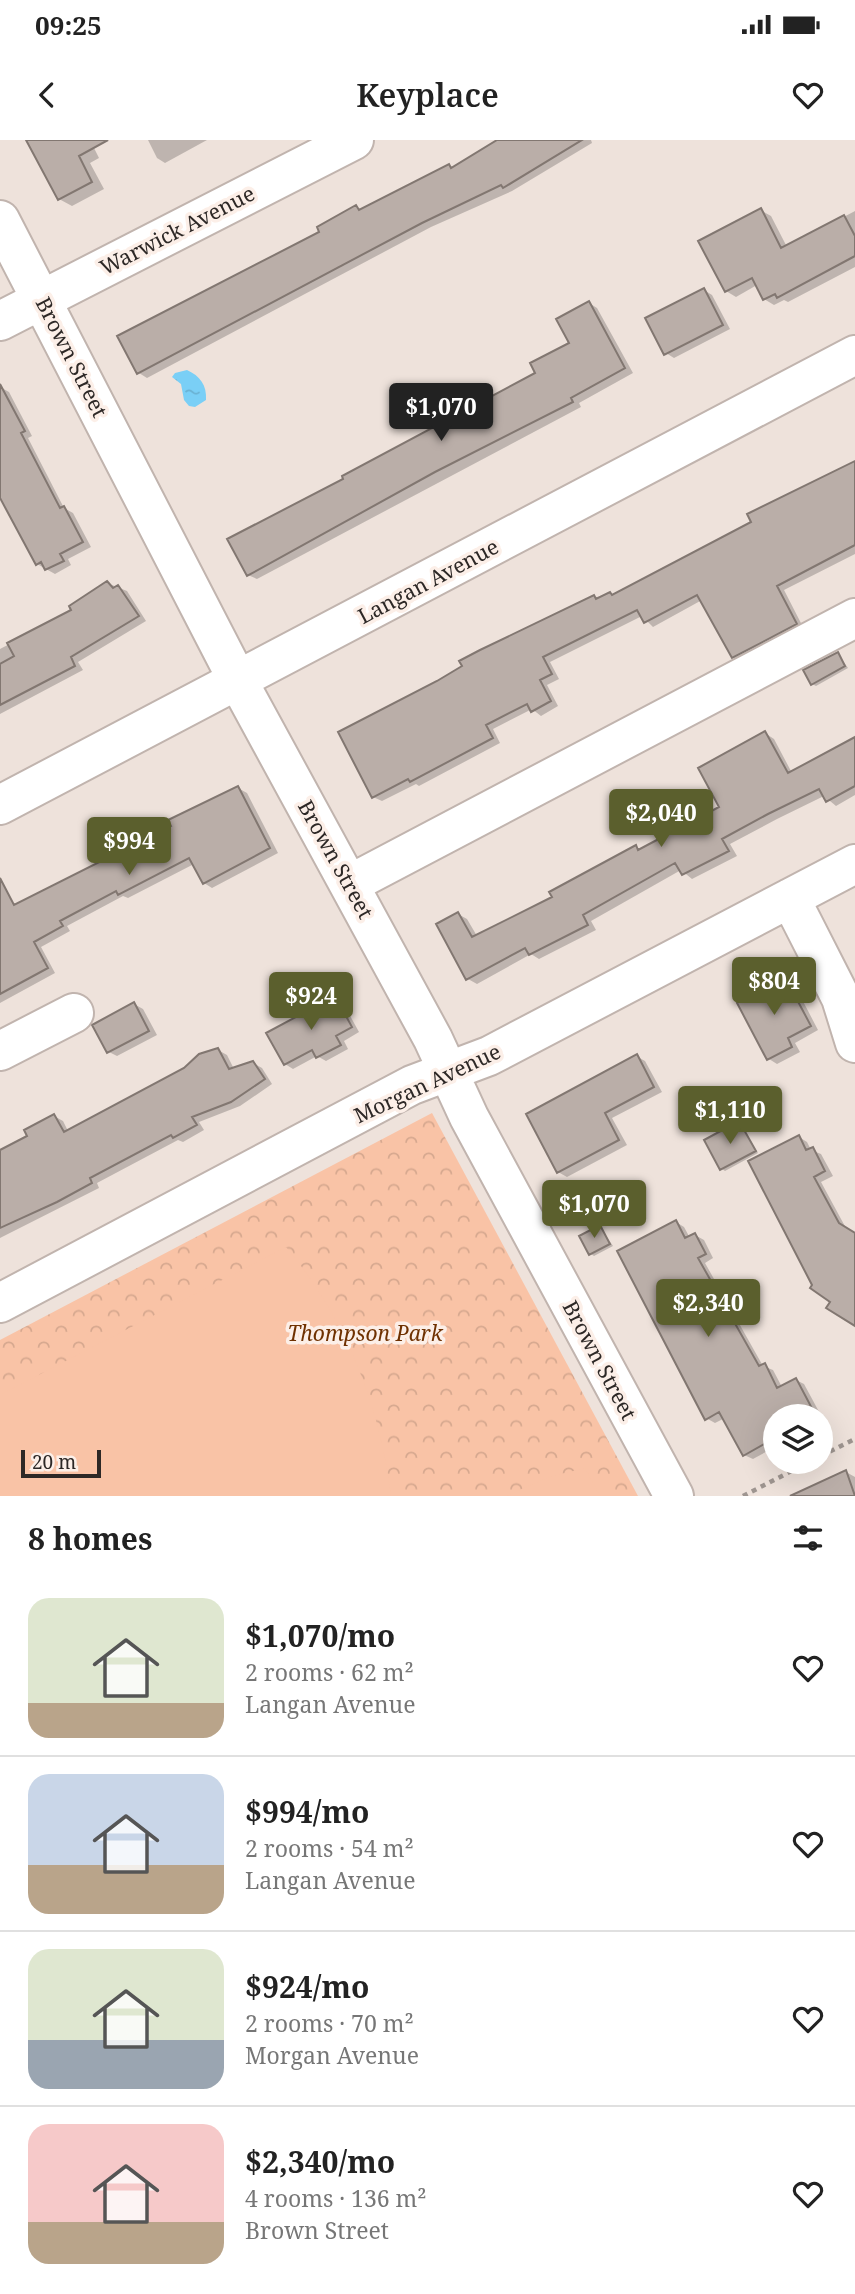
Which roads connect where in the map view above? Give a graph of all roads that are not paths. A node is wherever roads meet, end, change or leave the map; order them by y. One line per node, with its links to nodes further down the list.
1 (354, 140): 3 (street, Warwick Avenue)
2 (0, 220): 3 (street, Brown Street)
3 (42, 299): 4 (street, Warwick Avenue); 7 (street, Brown Street)
4 (0, 321)
5 (855, 355): 7 (street, Langan Avenue)
6 (855, 618): 10 (street)
7 (238, 681): 8 (street, Langan Avenue); 10 (street, Brown Street)
8 (0, 805)
9 (855, 864): 11 (street, Morgan Avenue)
10 (350, 884): 15 (street, Brown Street)
11 (790, 898): 13 (street); 15 (street, Morgan Avenue)
12 (74, 1013): 14 (street)
13 (855, 1043)
14 (0, 1051)
15 (449, 1072): 16 (street, Morgan Avenue); 17 (street, Brown Street)
16 (0, 1303)
17 (674, 1496)

